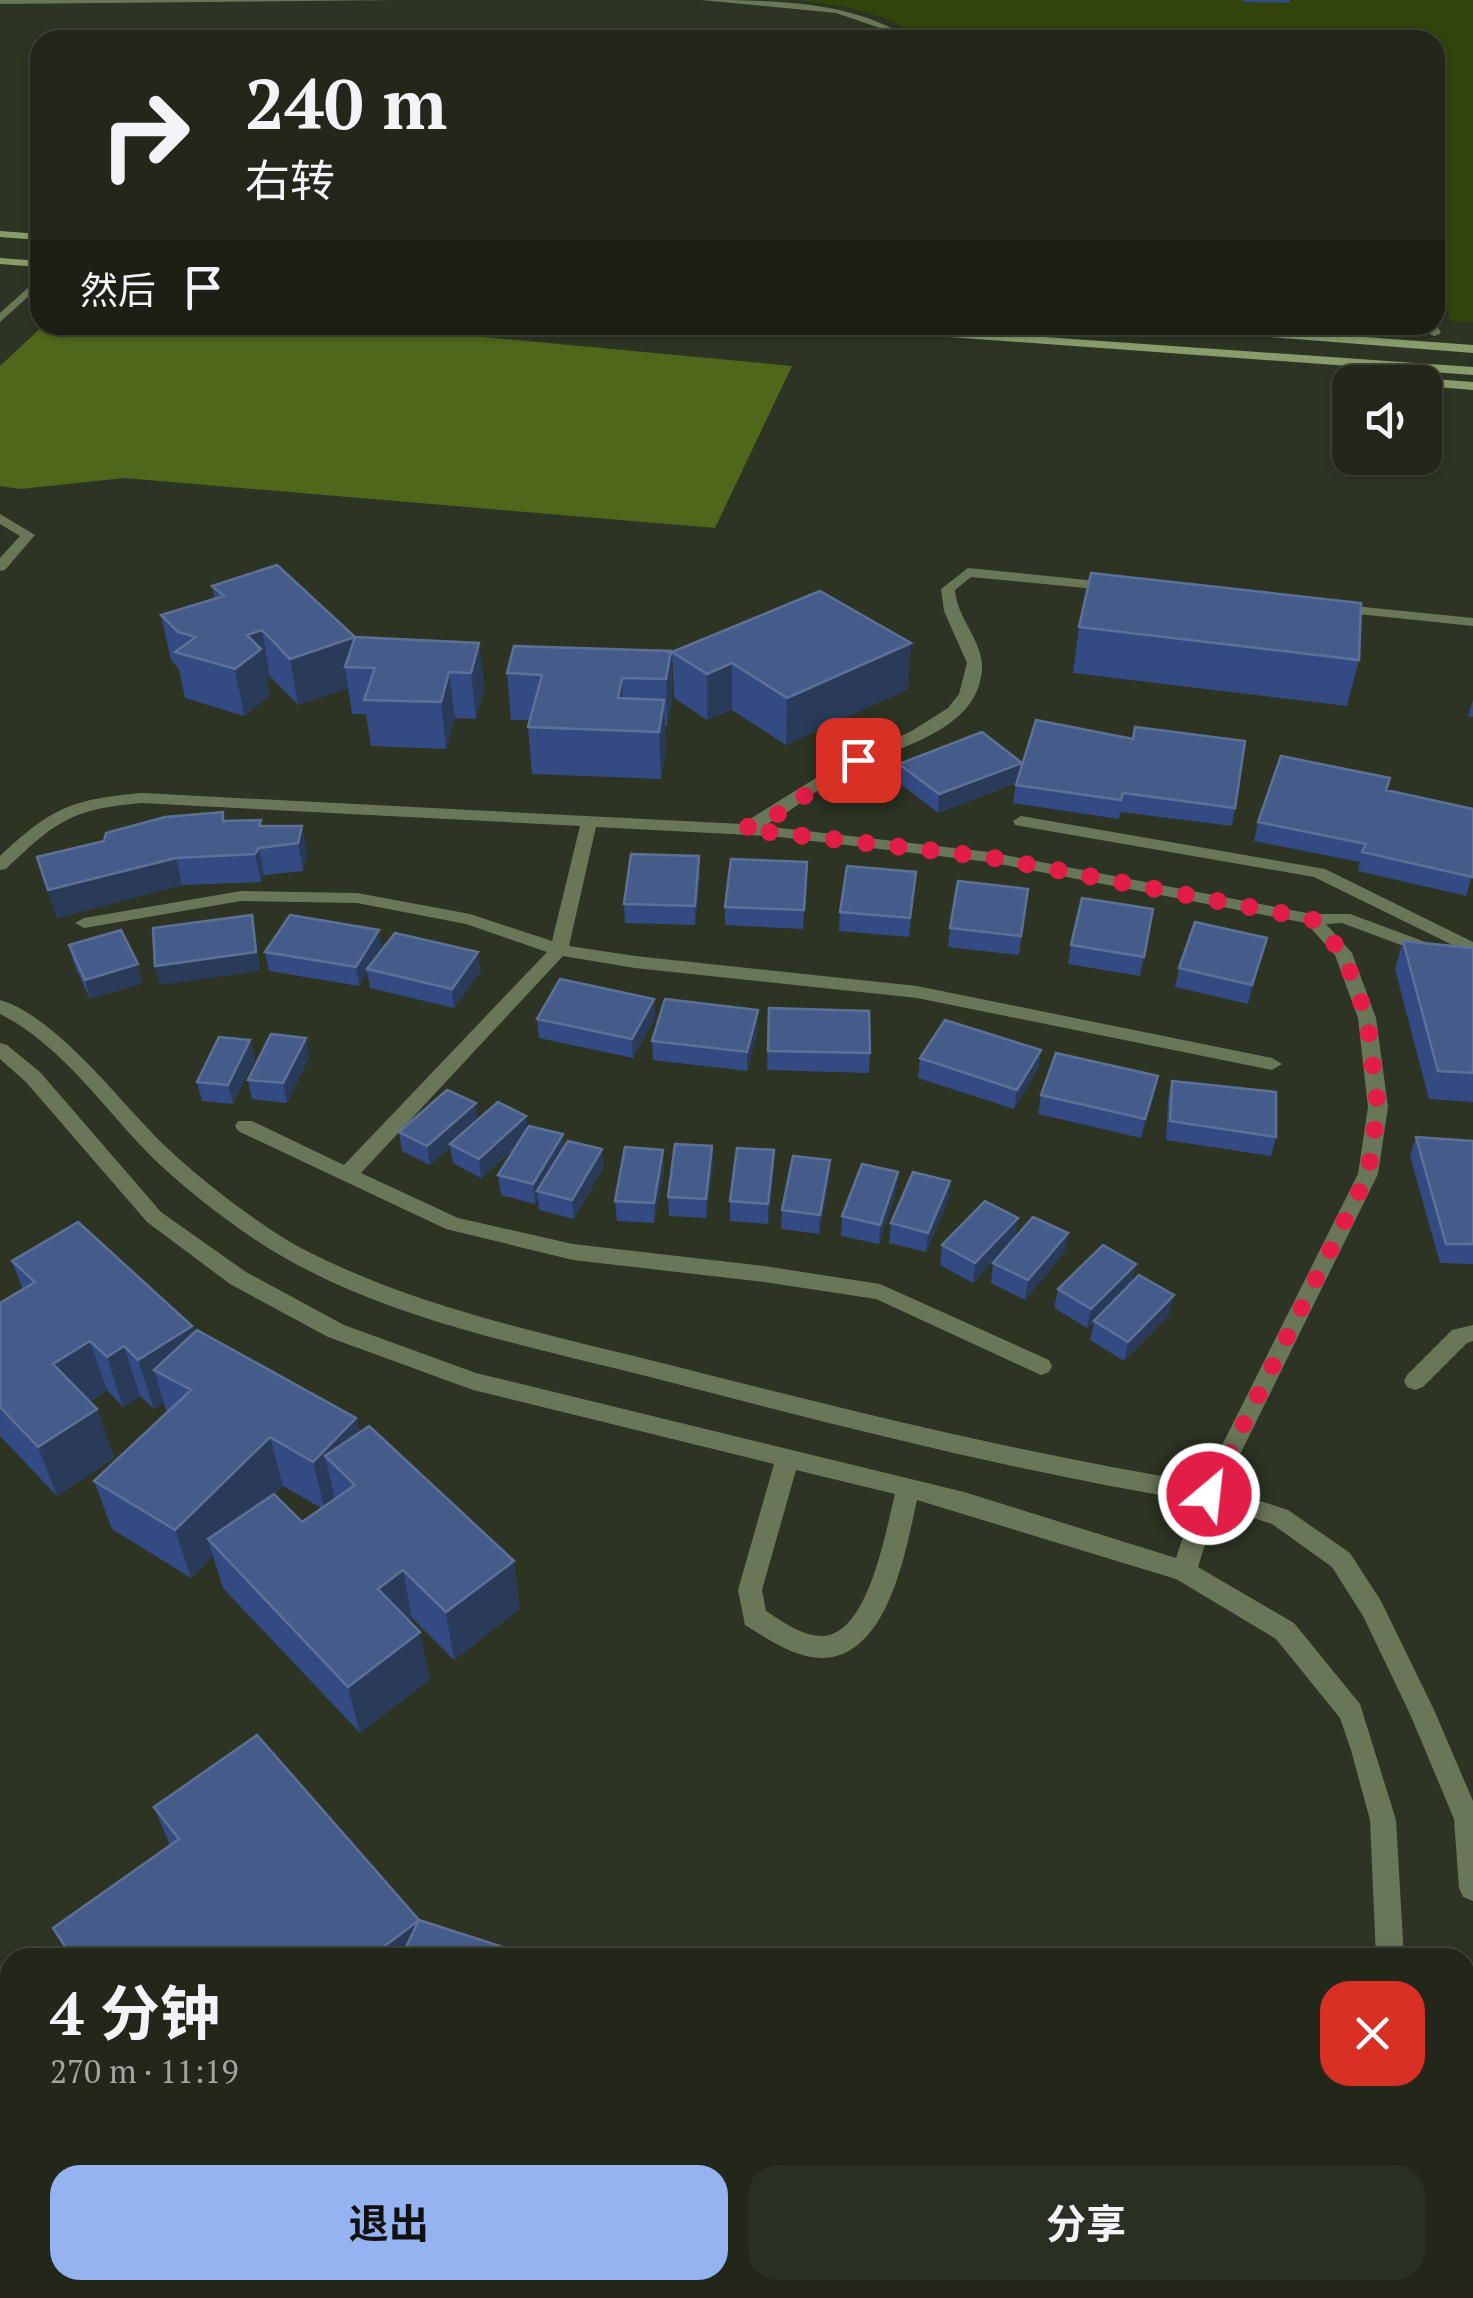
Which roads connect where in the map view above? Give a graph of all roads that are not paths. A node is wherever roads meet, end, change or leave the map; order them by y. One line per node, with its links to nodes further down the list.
1 (394, 0): 3 (street)
2 (704, 0): 4 (street)
3 (0, 2)
4 (890, 30)
5 (0, 234): 6 (main road)
6 (30, 236)
7 (0, 261): 8 (main road)
8 (30, 263)
9 (30, 290): 10 (street)
10 (0, 318)
11 (1445, 331): 15 (main road)
12 (914, 335): 18 (main road)
13 (963, 335): 17 (main road)
14 (1289, 335): 16 (main road)
15 (1473, 336)
16 (1473, 349)
17 (1473, 371)
18 (1473, 386)
19 (0, 518): 20 (street)
20 (0, 567)
21 (1143, 589): 26 (street)
22 (1318, 606): 23 (street)
23 (1473, 622)
24 (589, 821): 26 (street); 27 (street); 31 (street)
25 (1021, 821): 30 (street)
26 (743, 829): 28 (street)
27 (0, 866)
28 (1312, 919): 32 (street); 43 (street)
29 (84, 923): 31 (street)
30 (1473, 949)
31 (559, 950): 35 (street); 37 (street)
32 (1473, 963)
33 (0, 1006): 43 (street)
34 (0, 1049): 41 (street)
35 (1272, 1064)
36 (244, 1126): 37 (street)
37 (347, 1175): 39 (street)
38 (1473, 1332): 40 (street)
39 (1041, 1366)
40 (1414, 1381)
41 (787, 1459): 42 (street); 42 (street)
42 (908, 1488): 44 (street)
43 (1209, 1494): 44 (street); 45 (street)
44 (1184, 1571): 46 (street)
45 (1473, 1888)
46 (1389, 1948)

